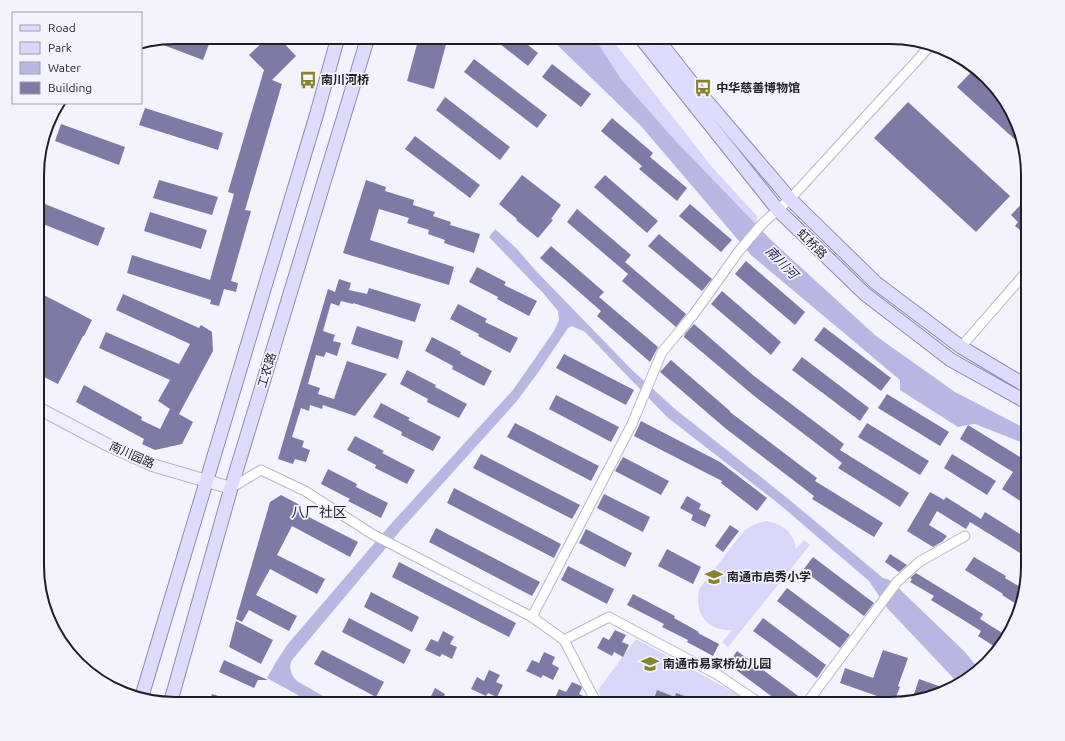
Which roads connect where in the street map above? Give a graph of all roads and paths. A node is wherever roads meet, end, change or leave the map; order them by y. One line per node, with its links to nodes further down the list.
1 (334, 44): 13 (main road)
2 (366, 44): 14 (main road, 工农路)
3 (646, 44): 7 (main road, 虹桥路)
4 (661, 44): 6 (main road, 虹桥路)
5 (927, 50): 6 (street)
6 (790, 199): 7 (street); 9 (main road, 虹桥路)
7 (778, 210): 11 (main road, 虹桥路); 16 (street)
8 (1021, 278): 9 (street)
9 (961, 347): 10 (main road, 虹桥路)
10 (1021, 383)
11 (1021, 399)
12 (44, 411): 13 (street, 南川园路)
13 (206, 481): 14 (street, 南川园路); 18 (main road)
14 (231, 488): 16 (street); 19 (main road, 工农路)
15 (965, 536): 22 (street)
16 (532, 617): 17 (street)
17 (564, 640): 20 (street); 21 (street)
18 (143, 693)
19 (172, 697)
20 (593, 697)
21 (751, 697)
22 (811, 697)

